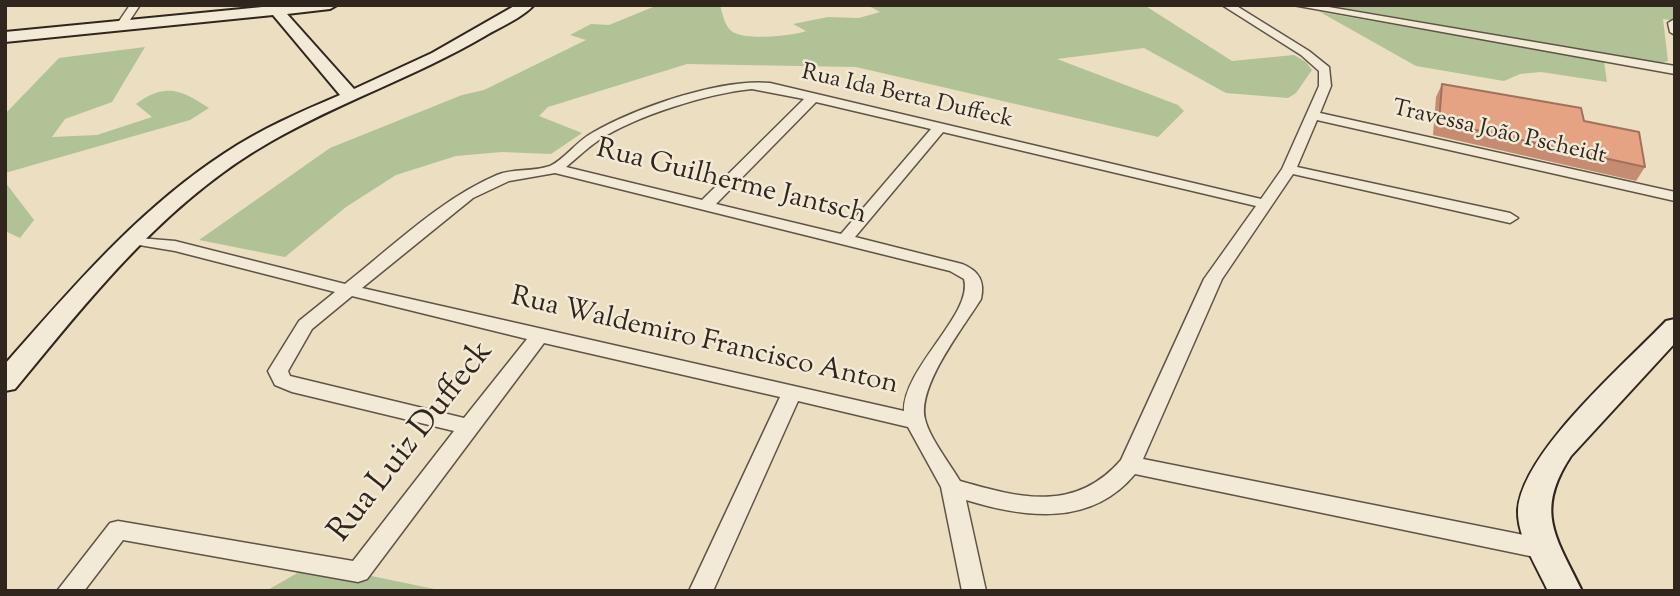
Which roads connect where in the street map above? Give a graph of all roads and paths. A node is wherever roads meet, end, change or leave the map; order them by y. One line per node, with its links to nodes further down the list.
1 (135, 5): 8 (street)
2 (330, 5): 6 (street)
3 (527, 5): 12 (street)
4 (1227, 5): 14 (street)
5 (1298, 5): 11 (street)
6 (278, 12): 8 (street); 12 (street)
7 (1675, 23): 9 (street)
8 (120, 27): 10 (street)
9 (1675, 32)
10 (5, 37)
11 (1675, 70)
12 (351, 96): 23 (street)
13 (813, 97): 15 (street, Rua Ida Berta Duffeck); 16 (street, Rua Ida Berta Duffeck); 20 (street)
14 (1313, 115): 17 (street); 18 (street, Travessa João Pscheidt)
15 (940, 127): 19 (street, Rua Ida Berta Duffeck); 22 (street)
16 (555, 169): 20 (street, Rua Guilherme Jantsch); 24 (street, Rua Guilherme Jantsch)
17 (1289, 169): 19 (street); 21 (street)
18 (1675, 197)
19 (1265, 204): 31 (street)
20 (706, 205): 22 (street, Rua Guilherme Jantsch)
21 (1510, 218)
22 (845, 239): 29 (street, Rua Guilherme Jantsch)
23 (133, 240): 24 (street, Rua Waldemiro Francisco Anton); 27 (street)
24 (348, 290): 26 (street, Rua Waldemiro Francisco Anton); 30 (street, Rua Guilherme Jantsch)
25 (1675, 327): 33 (street)
26 (539, 336): 28 (street, Rua Waldemiro Francisco Anton); 30 (street, Rua Luiz Duffeck)
27 (5, 382)
28 (791, 394): 29 (street, Rua Waldemiro Francisco Anton); 35 (street)
29 (915, 421): 32 (street, Rua Waldemiro Francisco Anton)
30 (470, 427): 34 (street, Rua Luiz Duffeck)
31 (1130, 466): 32 (street); 33 (street)
32 (952, 487): 36 (street, Rua Waldemiro Francisco Anton)
33 (1544, 549): 37 (street)
34 (69, 591)
35 (701, 591)
36 (974, 591)
37 (1565, 591)

